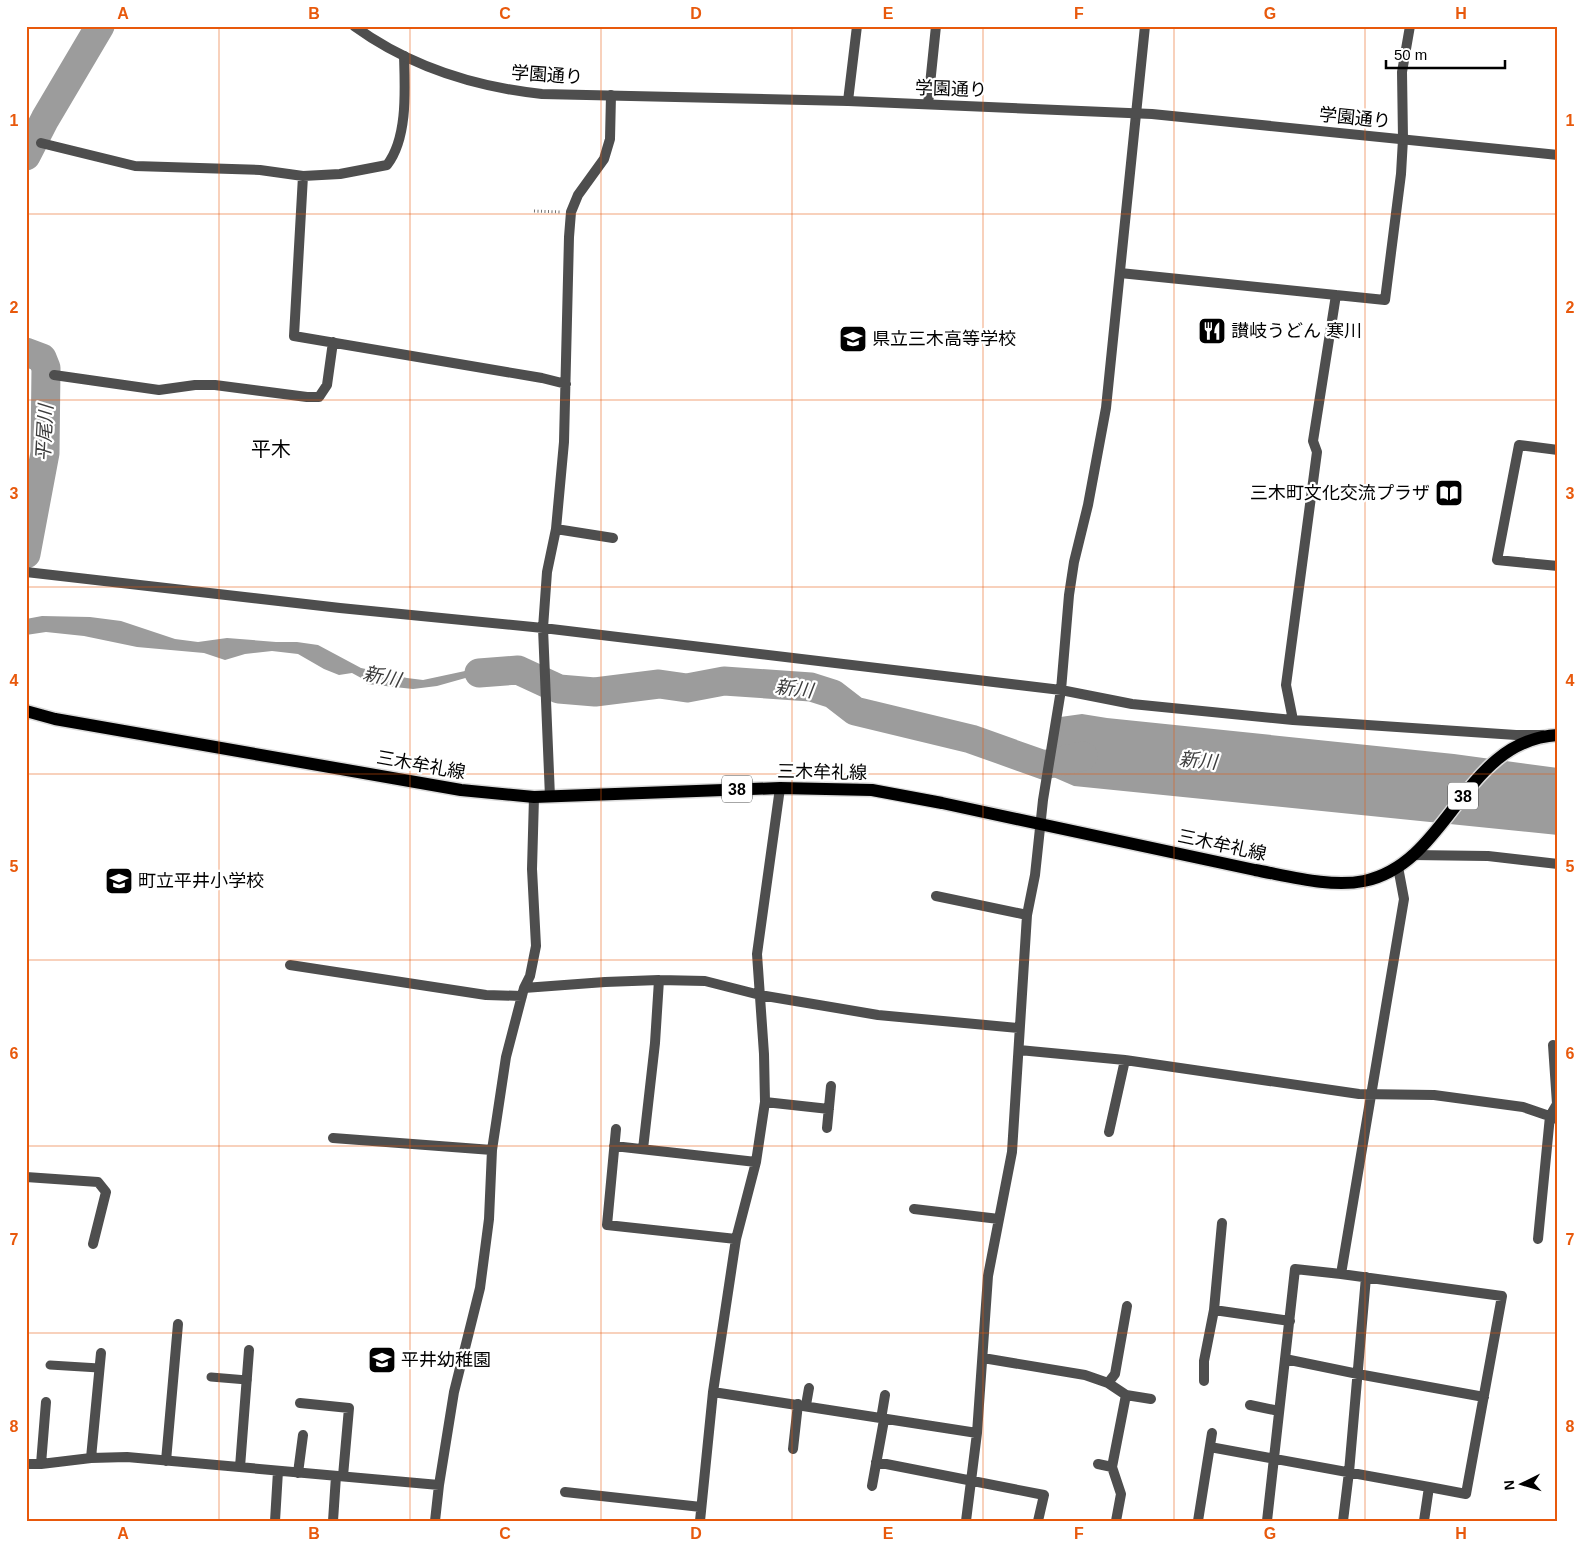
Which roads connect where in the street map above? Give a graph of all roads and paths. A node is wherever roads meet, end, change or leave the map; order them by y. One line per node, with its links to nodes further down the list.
1 (354, 26): 6 (street, 学園通り)
2 (857, 26): 8 (street)
3 (936, 26): 9 (street)
4 (1145, 26): 10 (street)
5 (1410, 26): 11 (street)
6 (404, 56): 7 (street, 学園通り); 14 (street)
7 (611, 96): 8 (street, 学園通り); 16 (street)
8 (848, 101): 9 (street, 学園通り)
9 (928, 104): 10 (street, 学園通り)
10 (1137, 113): 11 (street, 学園通り); 17 (street)
11 (1403, 139): 13 (street, 学園通り); 18 (street)
12 (41, 143): 14 (street)
13 (1558, 156)
14 (303, 176): 19 (street)
15 (534, 211): 16 (path)
16 (571, 212): 21 (street)
17 (1120, 274): 18 (street); 28 (street)
18 (1336, 295): 30 (street)
19 (333, 342): 20 (street); 21 (street)
20 (54, 375)
21 (566, 384): 23 (street)
22 (1558, 450): 25 (street)
23 (556, 529): 24 (street); 27 (street)
24 (613, 538)
25 (1558, 566)
26 (32, 573): 27 (street)
27 (543, 628): 28 (street); 33 (street)
28 (1062, 690): 30 (street); 35 (street)
29 (26, 711): 34 (main road, 三木牟礼線 / 38)
30 (1293, 720): 31 (street)
31 (1554, 735): 36 (main road, 三木牟礼線 / 38)
32 (780, 788): 33 (main road, 三木牟礼線 / 38); 35 (main road, 三木牟礼線 / 38); 44 (street)
33 (550, 797): 34 (main road, 三木牟礼線 / 38)
34 (534, 798): 43 (street)
35 (1041, 824): 38 (main road, 三木牟礼線 / 38); 40 (street)
36 (1412, 855): 37 (street); 38 (main road, 三木牟礼線 / 38)
37 (1558, 864)
38 (1398, 867): 50 (street)
39 (936, 896): 40 (street)
40 (1027, 915): 45 (street)
41 (290, 965): 43 (street)
42 (659, 980): 43 (street); 44 (street); 59 (street)
43 (523, 992): 60 (street)
44 (760, 995): 45 (street); 51 (street)
45 (1018, 1028): 47 (street)
46 (1553, 1045): 53 (street)
47 (1019, 1050): 48 (street); 64 (street)
48 (1125, 1060): 50 (street); 56 (street)
49 (832, 1086): 52 (street)
50 (1372, 1093): 53 (street); 69 (street)
51 (765, 1102): 52 (street); 61 (street)
52 (829, 1109): 54 (street)
53 (1554, 1117): 66 (street)
54 (828, 1128)
55 (616, 1129): 58 (street)
56 (1109, 1132)
57 (333, 1138): 60 (street)
58 (614, 1146): 59 (street); 67 (street)
59 (643, 1149): 61 (street)
60 (492, 1150): 117 (street)
61 (756, 1162): 67 (street)
62 (26, 1177): 68 (street)
63 (914, 1209): 64 (street)
64 (999, 1219): 77 (street)
65 (1222, 1223): 72 (street)
66 (1538, 1239)
67 (736, 1240): 87 (street)
68 (93, 1244)
69 (1341, 1274): 70 (street); 73 (street)
70 (1366, 1277): 81 (street); 90 (street)
71 (1126, 1306): 85 (street)
72 (1214, 1310): 73 (street); 84 (street)
73 (1290, 1321): 78 (street)
74 (178, 1324): 105 (street)
75 (249, 1350): 83 (street)
76 (101, 1353): 80 (street)
77 (983, 1358): 85 (street); 98 (street)
78 (1285, 1359): 81 (street); 96 (street)
79 (50, 1365): 80 (lane)
80 (99, 1368): 103 (street)
81 (1358, 1374): 90 (street); 113 (street)
82 (211, 1377): 83 (lane)
83 (247, 1380): 110 (street)
84 (1204, 1381)
85 (1108, 1383): 89 (street)
86 (809, 1388): 94 (street)
87 (713, 1392): 94 (street); 121 (street)
88 (884, 1395): 97 (street)
89 (1126, 1395): 91 (street); 111 (street)
90 (1484, 1397): 119 (street)
91 (1151, 1399)
92 (46, 1402): 108 (street)
93 (300, 1403): 115 (street)
94 (802, 1405): 97 (street); 102 (street)
95 (1250, 1405): 96 (street)
96 (1279, 1411): 104 (street)
97 (882, 1420): 98 (street); 106 (street)
98 (977, 1433): 116 (street)
99 (1212, 1433): 101 (street)
100 (303, 1434): 114 (street)
101 (1210, 1447): 104 (street); 129 (street)
102 (792, 1449)
103 (91, 1458): 105 (street); 108 (street)
104 (1274, 1458): 113 (street); 130 (street)
105 (166, 1461): 110 (street)
106 (876, 1462): 116 (street); 118 (street)
107 (26, 1464): 108 (street)
108 (41, 1464)
109 (1098, 1464): 111 (street)
110 (240, 1467): 112 (street)
111 (1112, 1467): 128 (street)
112 (278, 1471): 114 (street); 122 (street)
113 (1349, 1472): 119 (street); 131 (street)
114 (298, 1473): 115 (street)
115 (339, 1476): 117 (street); 123 (street)
116 (972, 1481): 126 (street); 127 (street)
117 (439, 1485): 124 (street)
118 (872, 1486)
119 (1429, 1488): 132 (street)
120 (565, 1492): 121 (street)
121 (701, 1507): 125 (street)
122 (275, 1521)
123 (333, 1521)
124 (435, 1521)
125 (700, 1521)
126 (966, 1521)
127 (1038, 1521)
128 (1116, 1521)
129 (1198, 1521)
130 (1267, 1521)
131 (1343, 1521)
132 (1424, 1521)

